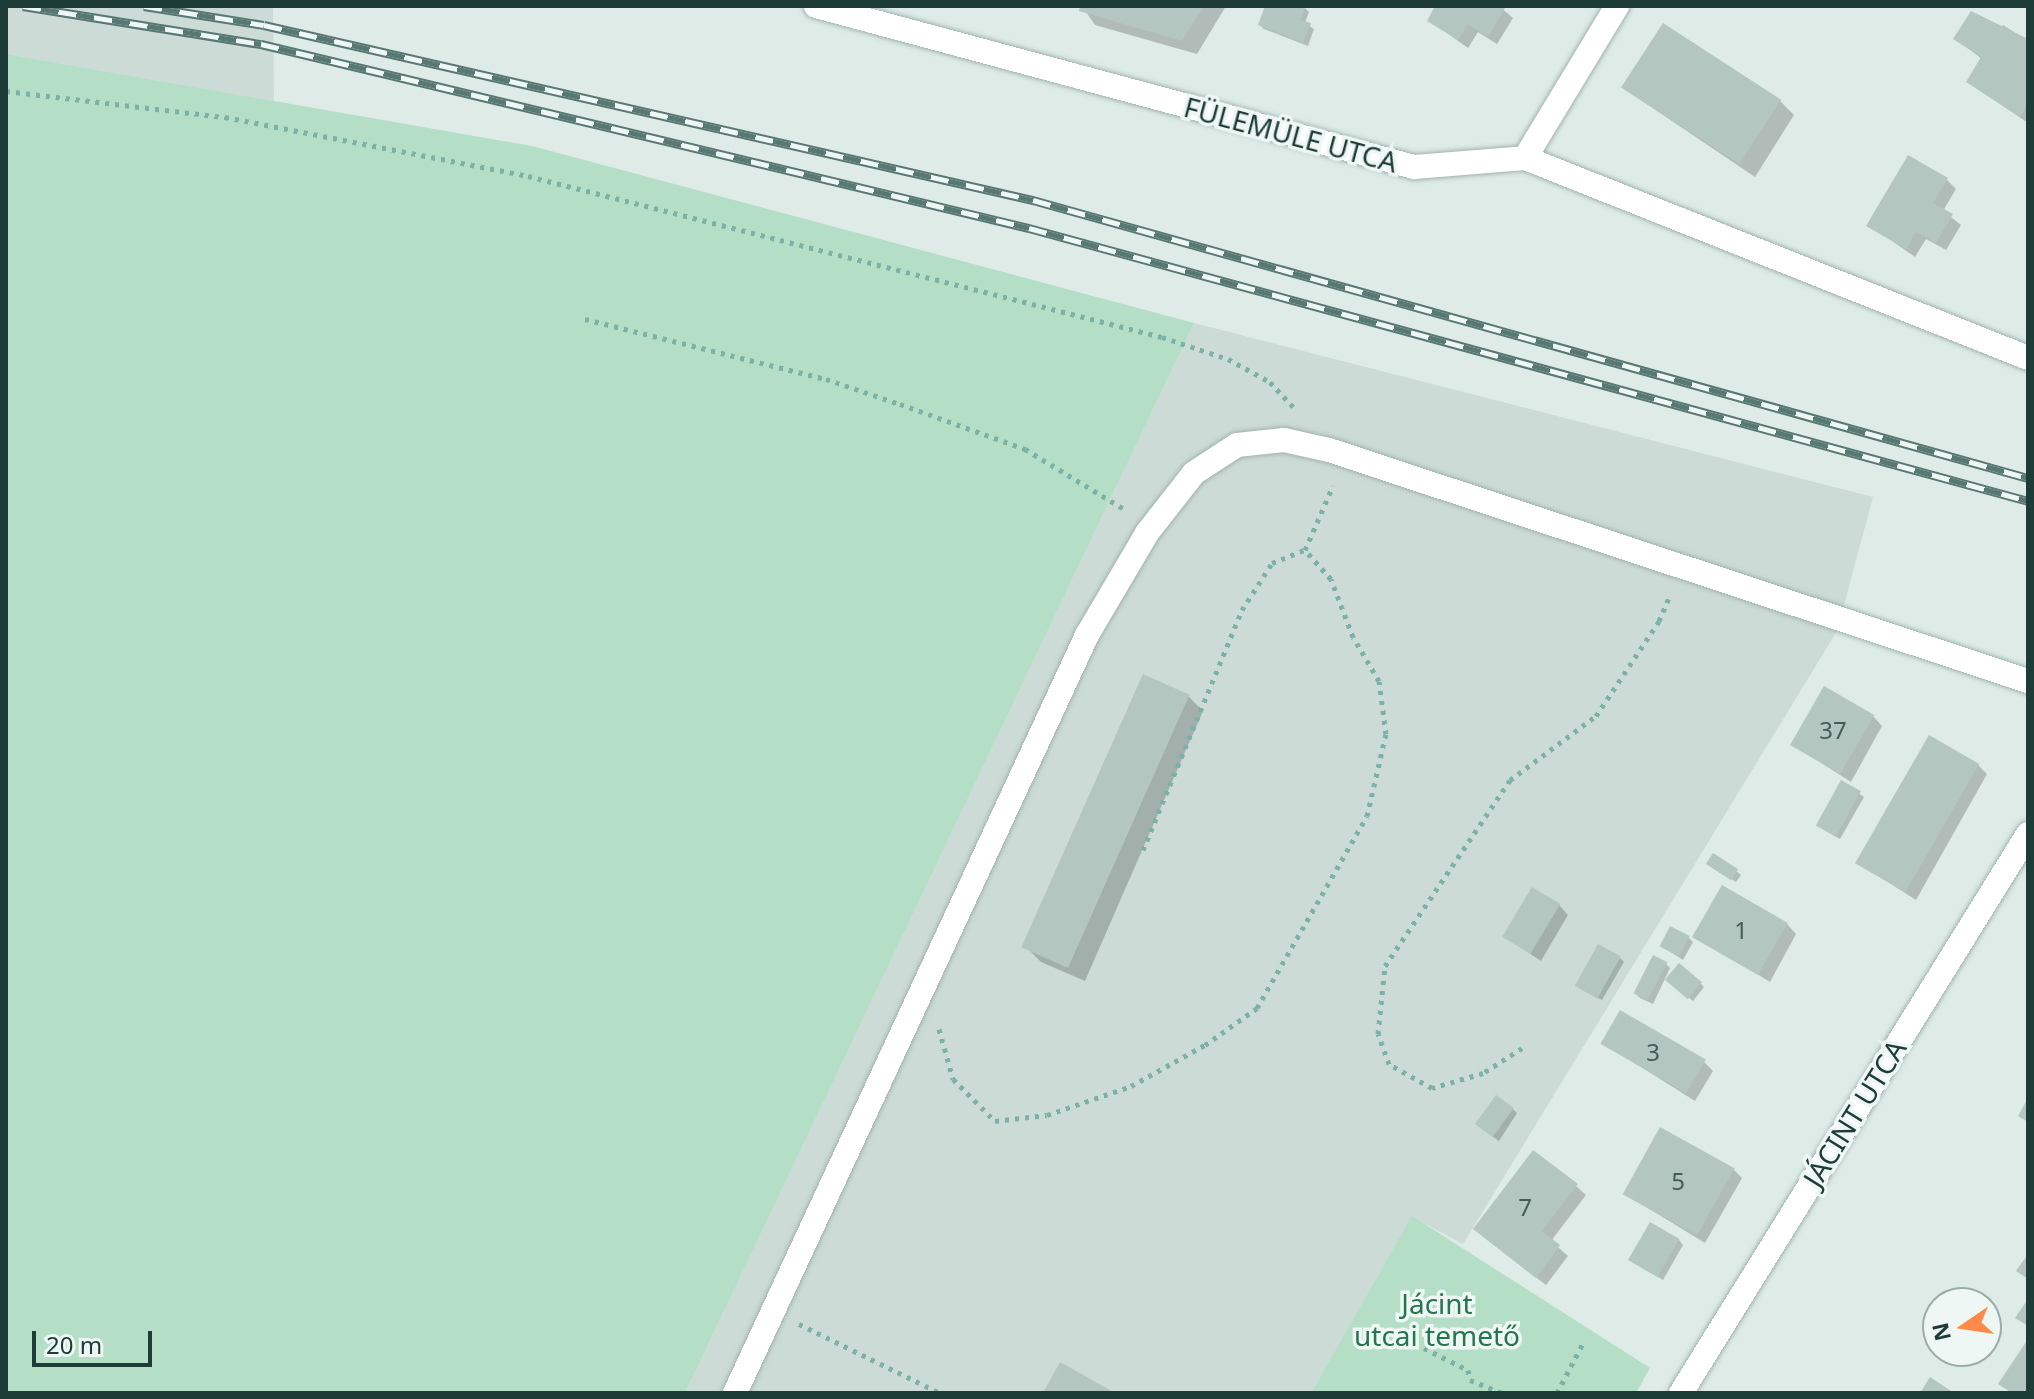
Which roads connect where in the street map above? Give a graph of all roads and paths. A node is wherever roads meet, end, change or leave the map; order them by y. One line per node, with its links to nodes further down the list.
1 (1617, 6): 4 (street)
2 (827, 7): 4 (street, FÜLEMÜLE UTCA)
3 (6, 91): 7 (path)
4 (1525, 158): 6 (street, FÜLEMÜLE UTCA)
5 (585, 319): 8 (path)
6 (2028, 358)
7 (1340, 454): 8 (street); 9 (path); 10 (street)
8 (1147, 533): 14 (street)
9 (1305, 550): 13 (path); 14 (path)
10 (1681, 566): 11 (street); 15 (path)
11 (2028, 681)
12 (2028, 834): 23 (street, JÁCINT UTCA)
13 (1143, 850)
14 (926, 982): 16 (street)
15 (1522, 1048)
16 (773, 1311): 19 (street); 20 (path)
17 (1583, 1343): 22 (path)
18 (1424, 1348): 21 (path)
19 (735, 1393)
20 (940, 1393)
21 (1502, 1393)
22 (1557, 1393)
23 (1681, 1393)

